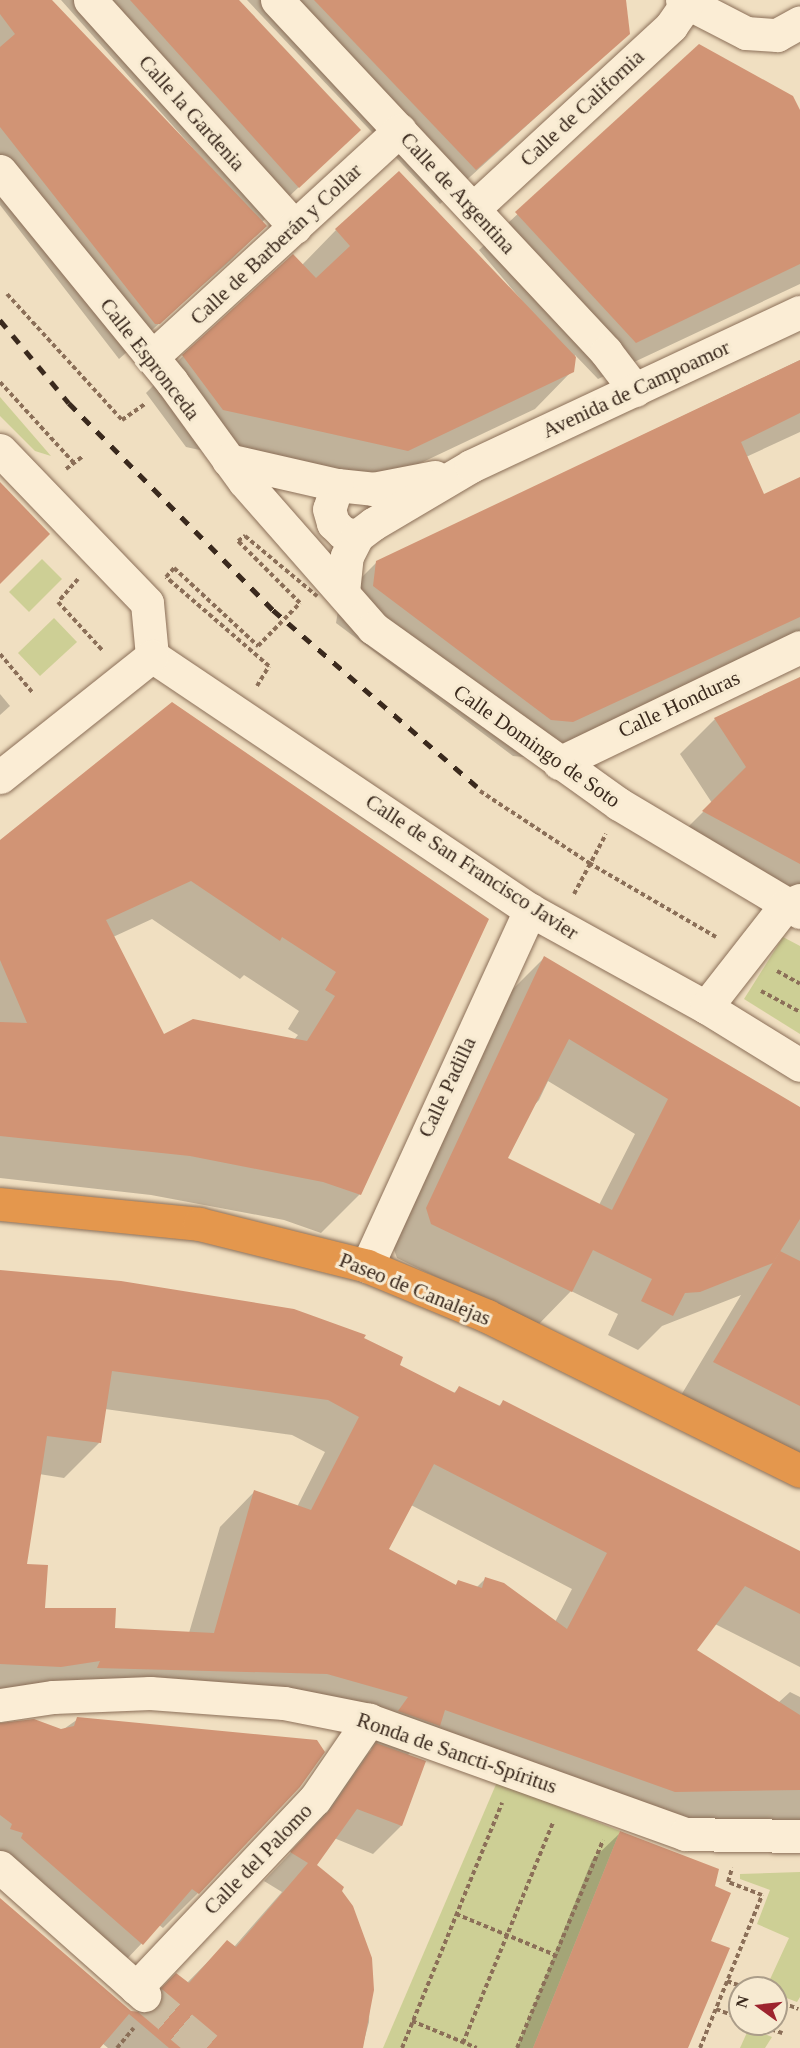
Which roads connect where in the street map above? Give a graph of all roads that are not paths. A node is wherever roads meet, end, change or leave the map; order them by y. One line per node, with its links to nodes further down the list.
1 (90, 0): 10 (street, Calle la Gardenia)
2 (277, 0): 7 (street, Calle de Argentina)
3 (796, 0): 5 (street)
4 (685, 1): 6 (street); 9 (street, Calle de California)
5 (800, 8)
6 (800, 22)
7 (400, 130): 9 (street, Calle de Argentina); 10 (street, Calle de Barberán y Collar)
8 (0, 171): 12 (street, Calle Espronceda)
9 (473, 209): 13 (street, Calle de Argentina)
10 (295, 227): 12 (street, Calle de Barberán y Collar)
11 (800, 312): 13 (street, Avenida de Campoamor)
12 (152, 357): 15 (street, Calle Espronceda)
13 (636, 390): 16 (street, Avenida de Campoamor)
14 (0, 450): 22 (street)
15 (228, 460): 17 (street, Avenida de Campoamor); 19 (street, Calle Espronceda)
16 (471, 466): 17 (street, Avenida de Campoamor); 18 (street, Avenida de Campoamor)
17 (338, 485): 18 (street)
18 (357, 536): 20 (street)
19 (302, 545): 20 (street, Calle Domingo de Soto)
20 (330, 594): 23 (street, Calle Domingo de Soto)
21 (800, 646): 23 (street, Calle Honduras)
22 (152, 656): 24 (street); 26 (street, Calle de San Francisco Javier)
23 (559, 763): 25 (street, Calle Domingo de Soto)
24 (0, 777)
25 (795, 906): 27 (street)
26 (530, 910): 27 (street, Calle de San Francisco Javier); 30 (street, Calle Padilla)
27 (706, 1007): 28 (street, Calle de San Francisco Javier)
28 (800, 1065)
29 (0, 1204): 30 (highway, Paseo de Canalejas)
30 (367, 1266): 31 (highway, Paseo de Canalejas)
31 (800, 1472)
32 (0, 1705): 33 (street, Ronda de Sancti-Spíritus)
33 (369, 1720): 34 (street, Ronda de Sancti-Spíritus); 35 (street, Calle del Palomo)
34 (800, 1836)
35 (0, 1867)

